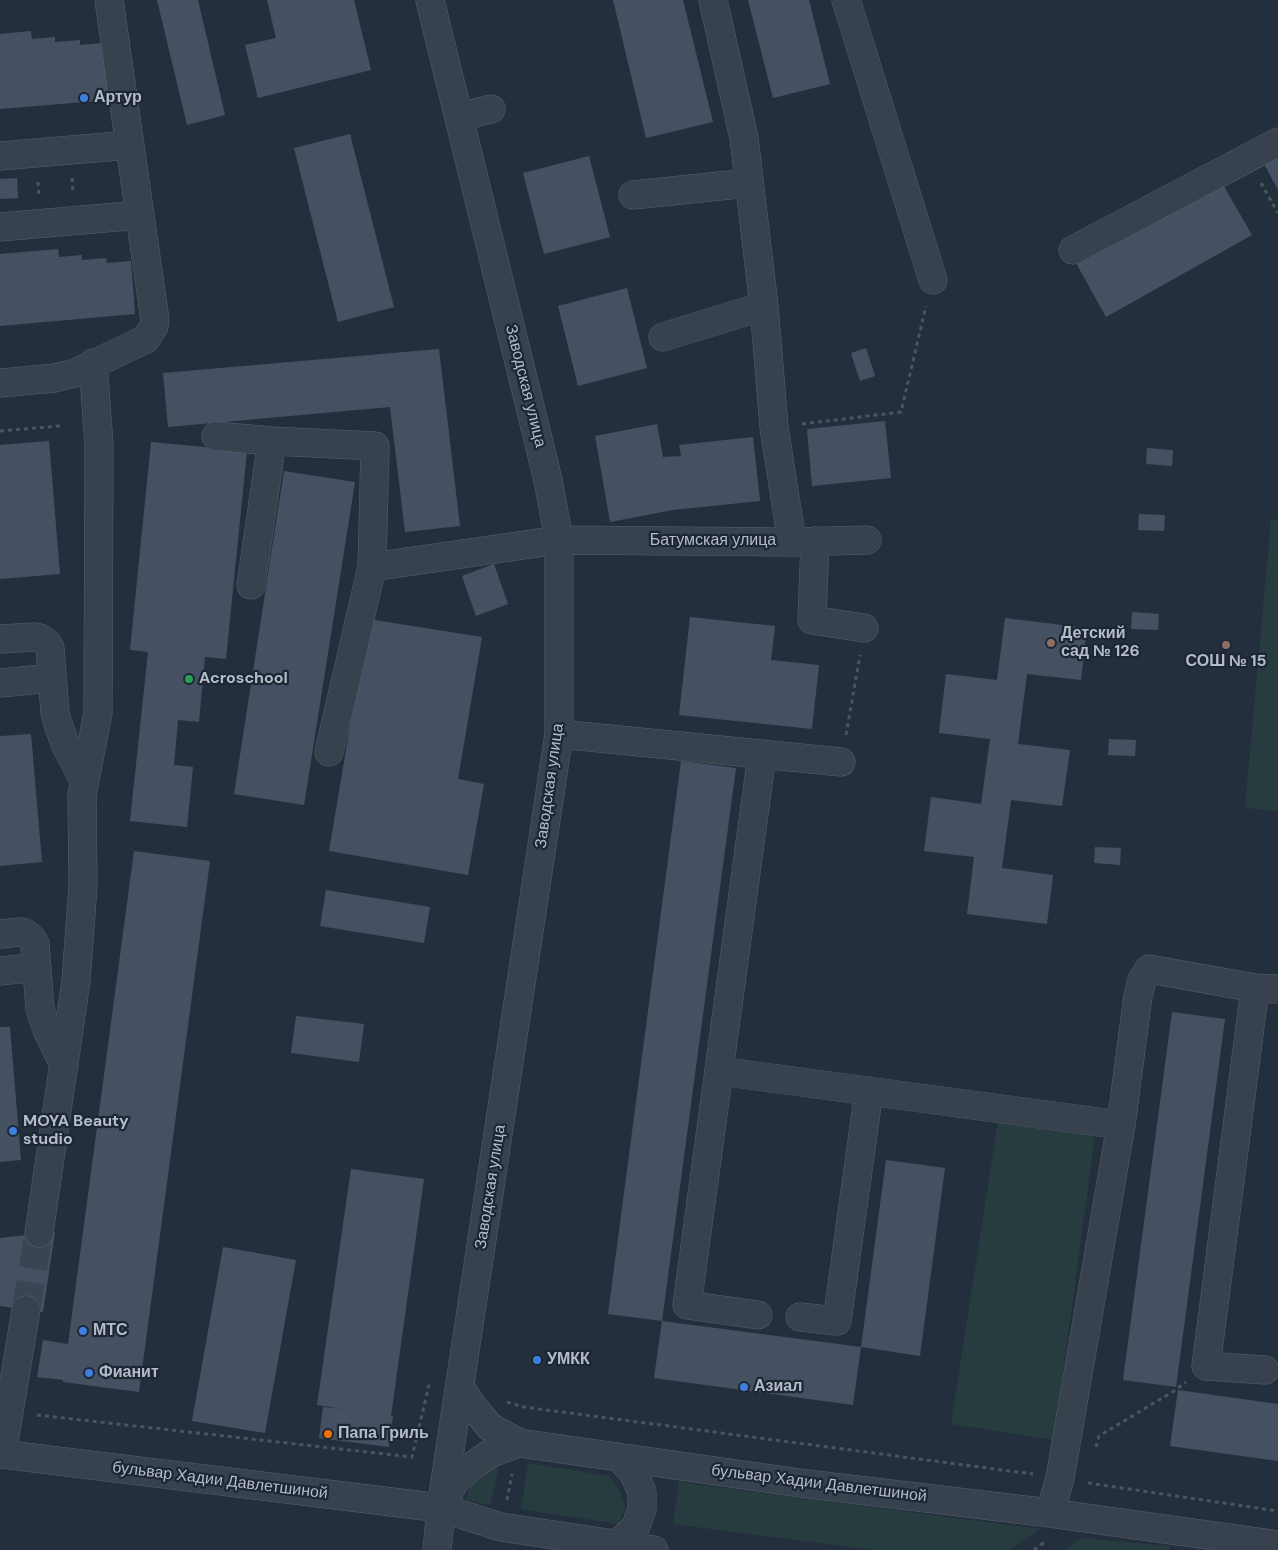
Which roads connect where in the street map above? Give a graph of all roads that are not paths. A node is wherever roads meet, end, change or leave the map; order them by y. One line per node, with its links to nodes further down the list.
1 (109, 0): 8 (street)
2 (430, 0): 6 (street, Заводская улица)
3 (713, 0): 10 (street)
4 (846, 0): 15 (street)
5 (491, 109): 6 (street)
6 (459, 117): 22 (street, Заводская улица)
7 (1278, 142): 14 (street)
8 (130, 145): 9 (street); 12 (street)
9 (0, 156)
10 (749, 184): 11 (street); 16 (street)
11 (633, 195)
12 (140, 215): 13 (street); 18 (street)
13 (0, 227)
14 (1073, 250)
15 (932, 280)
16 (764, 306): 17 (street); 24 (street)
17 (663, 337)
18 (94, 363): 19 (street); 35 (street)
19 (0, 383)
20 (216, 436): 21 (street)
21 (272, 441): 25 (street); 26 (street)
22 (559, 540): 24 (street, Батумская улица); 25 (street, Батумская улица); 31 (street, Заводская улица)
23 (867, 540): 24 (street, Батумская улица)
24 (804, 541): 27 (street)
25 (372, 567): 32 (street)
26 (251, 585)
27 (864, 628)
28 (0, 639): 29 (street)
29 (52, 678): 30 (street); 35 (street)
30 (0, 683)
31 (559, 734): 33 (street); 50 (street, Заводская улица)
32 (329, 752)
33 (762, 755): 34 (street); 41 (street)
34 (841, 762)
35 (84, 780): 40 (street)
36 (0, 934): 37 (street)
37 (37, 967): 38 (street); 40 (street)
38 (0, 970)
39 (1267, 989): 43 (street); 49 (street)
40 (64, 1065): 44 (street)
41 (719, 1071): 42 (street); 46 (street)
42 (868, 1091): 43 (street); 47 (street)
43 (1121, 1125): 55 (street)
44 (39, 1234)
45 (26, 1310): 48 (street)
46 (758, 1315)
47 (800, 1316)
48 (8, 1368): 52 (street)
49 (1265, 1370)
50 (460, 1387): 51 (street); 54 (street, Заводская улица)
51 (519, 1443): 53 (street, бульвар Хадии Давлетшиной); 54 (street, бульвар Хадии Давлетшиной)
52 (1, 1454): 54 (street, бульвар Хадии Давлетшиной)
53 (619, 1458): 55 (street, бульвар Хадии Давлетшиной); 56 (street)
54 (441, 1508): 56 (street, бульвар Хадии Давлетшиной); 59 (street, Заводская улица)
55 (1063, 1515): 57 (street, бульвар Хадии Давлетшиной)
56 (618, 1544): 60 (street, бульвар Хадии Давлетшиной)
57 (1215, 1544): 58 (street, бульвар Хадии Давлетшиной)
58 (1278, 1545)
59 (437, 1550)
60 (654, 1550)

